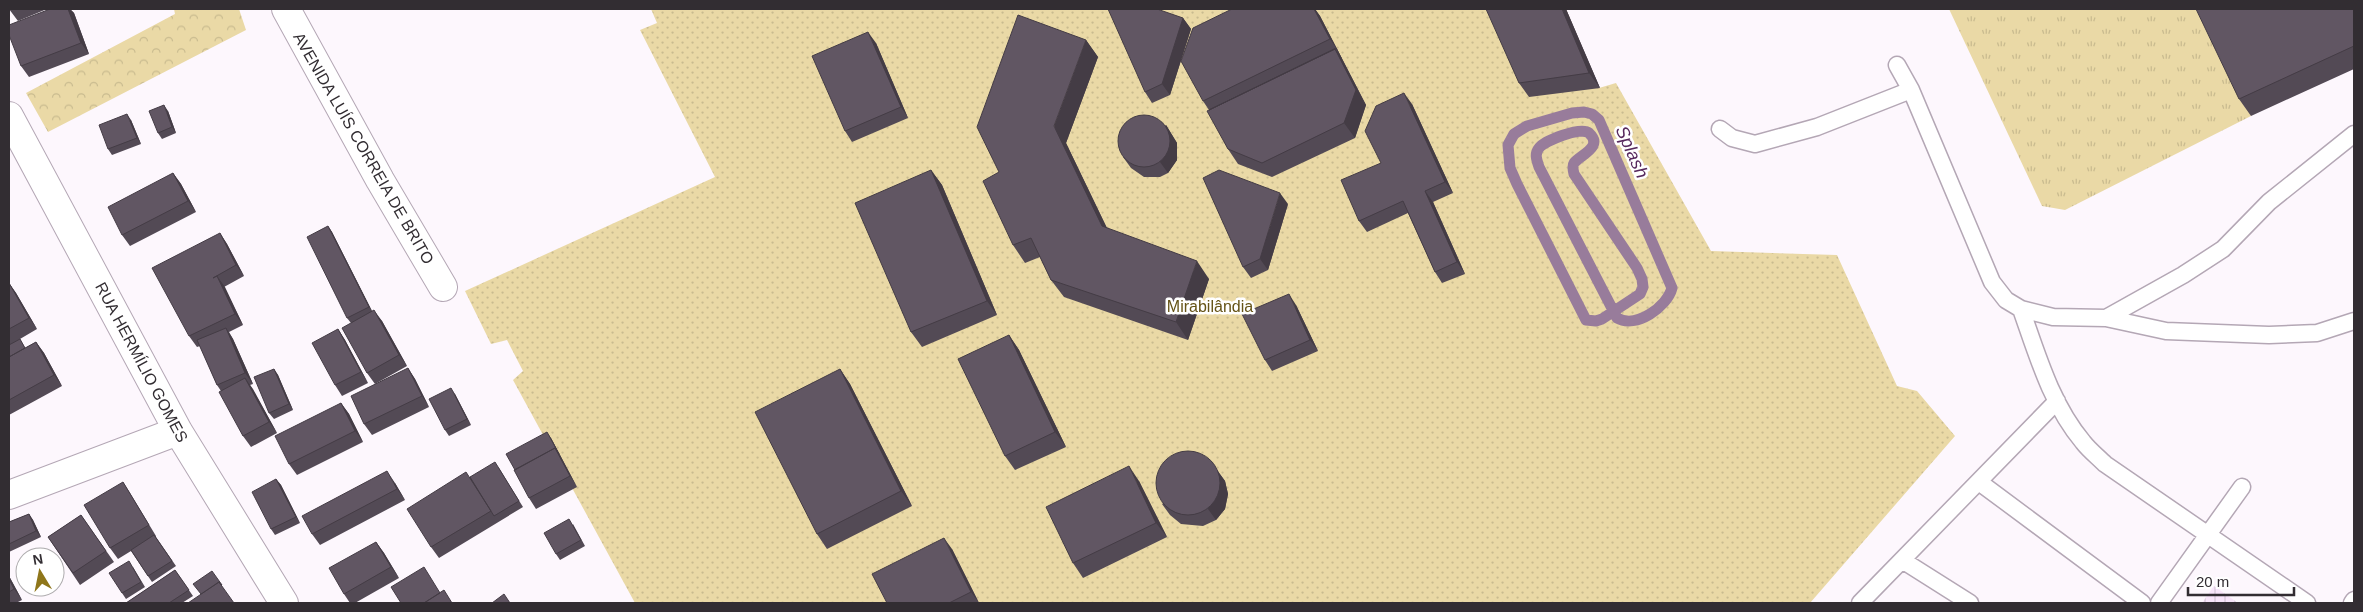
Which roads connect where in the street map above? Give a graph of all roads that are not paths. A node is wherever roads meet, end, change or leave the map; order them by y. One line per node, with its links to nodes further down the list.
1 (286, 9): 7 (street, AVENIDA LUÍS CORREIA DE BRITO)
2 (1897, 65): 3 (lane)
3 (1911, 90): 5 (lane); 8 (lane)
4 (9, 116): 12 (street, RUA HERMÍLIO GOMES)
5 (1720, 129)
6 (2354, 134): 9 (lane)
7 (443, 287)
8 (2021, 309): 9 (lane); 11 (lane)
9 (2106, 318): 10 (lane)
10 (2354, 321)
11 (2057, 401): 13 (lane); 16 (lane)
12 (178, 431): 15 (street); 19 (street, RUA HERMÍLIO GOMES)
13 (1979, 482): 17 (lane); 22 (lane)
14 (2242, 487): 16 (lane)
15 (9, 496)
16 (2207, 535): 23 (lane); 24 (lane)
17 (1902, 560): 20 (lane); 21 (lane)
18 (2354, 600): 25 (lane)
19 (284, 603)
20 (1860, 603)
21 (1970, 603)
22 (2142, 603)
23 (2159, 603)
24 (2307, 603)
25 (2352, 603)

